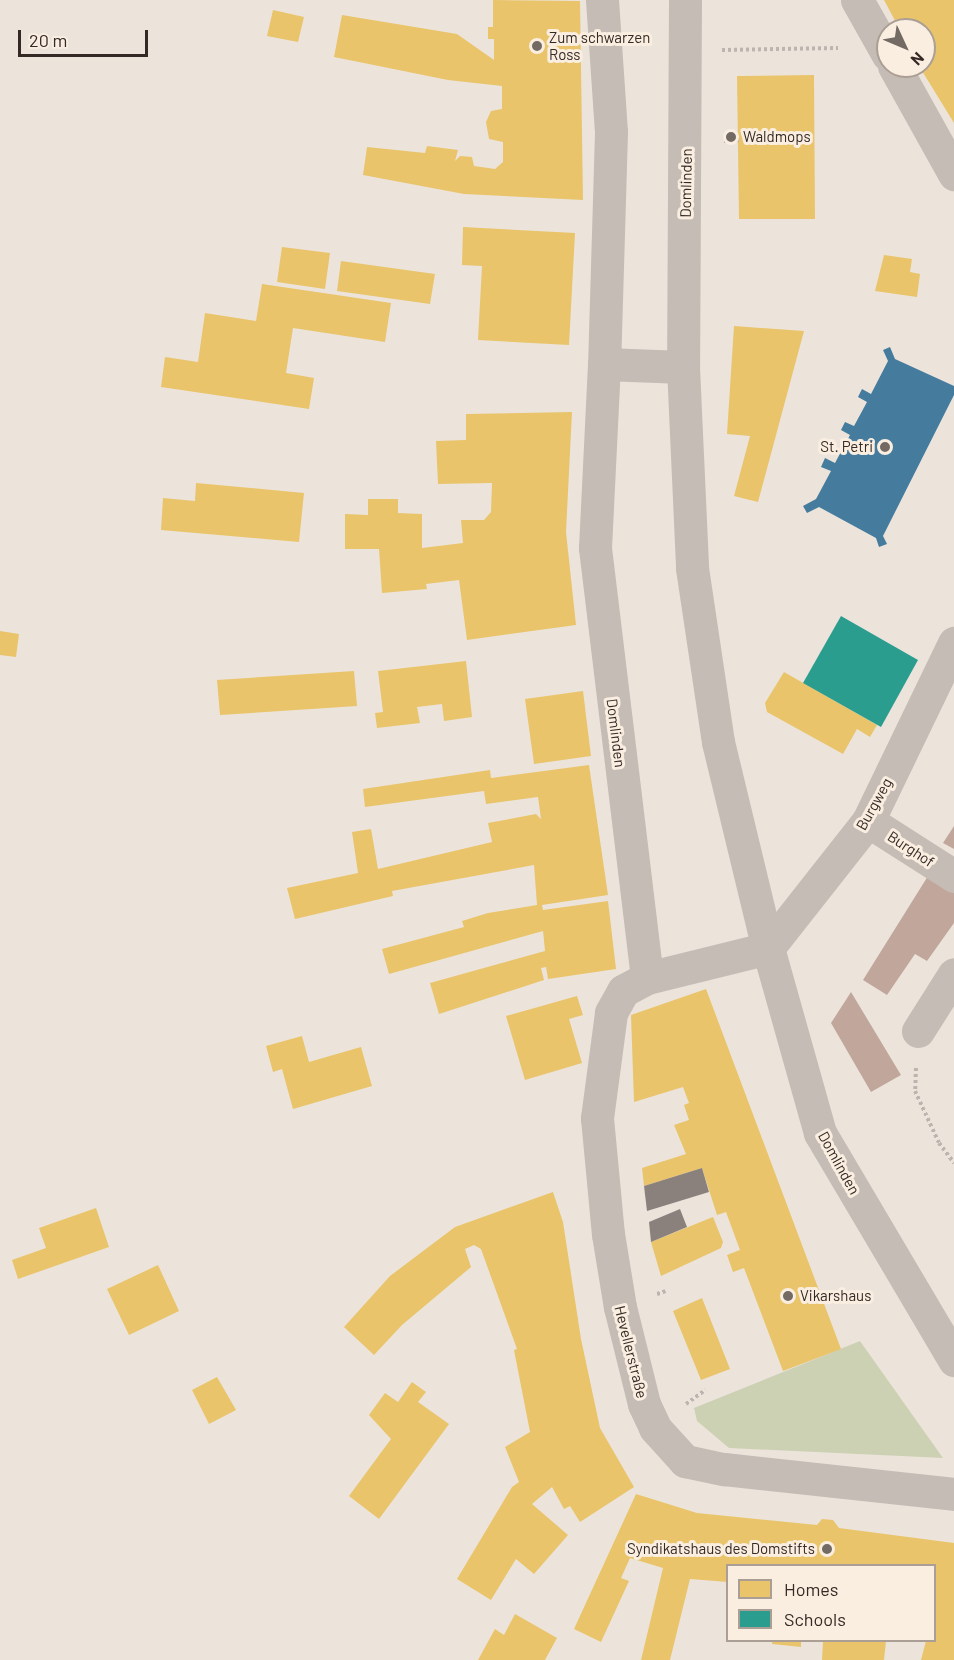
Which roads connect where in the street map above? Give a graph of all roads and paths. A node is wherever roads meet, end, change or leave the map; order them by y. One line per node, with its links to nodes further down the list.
1 (602, 0): 11 (street, Domlinden)
2 (686, 0): 12 (street, Domlinden)
3 (857, 0): 4 (street)
4 (876, 34)
5 (737, 50): 6 (path)
6 (876, 56)
7 (900, 78): 10 (street)
8 (739, 140): 9 (path)
9 (717, 141)
10 (954, 174)
11 (604, 364): 12 (street); 18 (street, Domlinden)
12 (683, 367): 16 (street, Domlinden)
13 (954, 643): 14 (street, Burgweg)
14 (868, 821): 15 (street, Burghof); 16 (street, Burgweg)
15 (954, 876)
16 (768, 948): 18 (street); 21 (street, Domlinden)
17 (954, 974): 19 (street)
18 (647, 978): 22 (street, Hevellerstraße)
19 (918, 1031): 20 (path)
20 (954, 1162)
21 (954, 1360)
22 (954, 1494)

